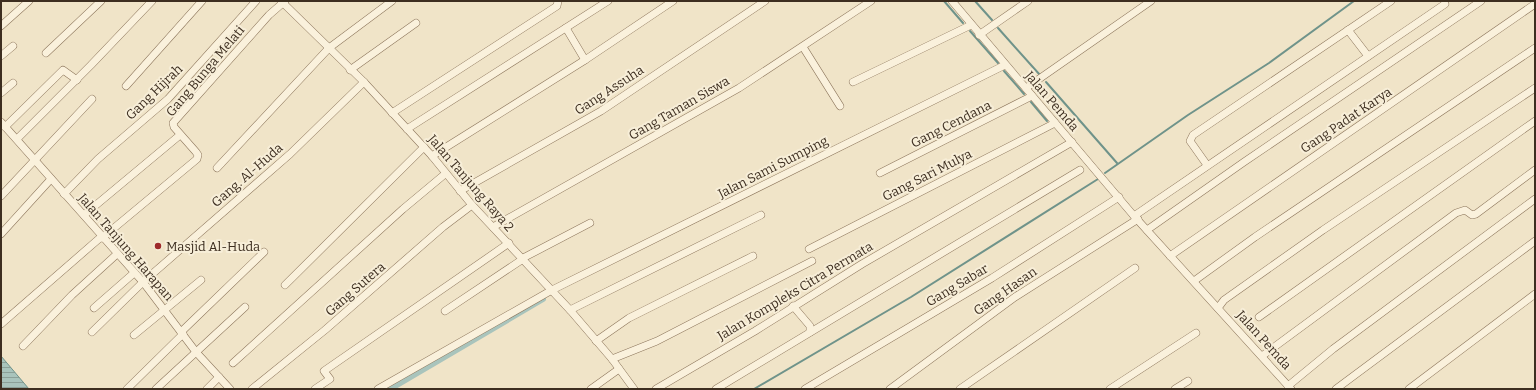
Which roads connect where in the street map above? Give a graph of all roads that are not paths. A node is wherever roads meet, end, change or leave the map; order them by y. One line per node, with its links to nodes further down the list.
1 (29, 1): 22 (street)
2 (101, 1): 30 (street)
3 (152, 1): 36 (street)
4 (202, 1): 40 (street)
5 (256, 1): 66 (street, Gang Hijrah)
6 (392, 1): 28 (street)
7 (558, 1): 47 (street)
8 (608, 1): 23 (street)
9 (673, 1): 33 (street)
10 (765, 1): 65 (street, Gang Assuha)
11 (870, 1): 27 (street, Gang Taman Siswa)
12 (1028, 1): 25 (street)
13 (1151, 1): 41 (street)
14 (1391, 1): 24 (street)
15 (1481, 1): 76 (street)
16 (283, 2): 28 (street, Jalan Tanjung Raya 2); 52 (street, Gang Bunga Melati)
17 (957, 2): 21 (street, Jalan Pemda)
18 (1446, 4): 32 (street, Gang Hasan)
19 (1535, 4): 85 (street, Gang Padat Karya)
20 (416, 23): 35 (street)
21 (971, 25): 25 (street, Jalan Pemda); 38 (street)
22 (1, 26)
23 (566, 28): 33 (street); 51 (street)
24 (1348, 30): 32 (street); 58 (street)
25 (980, 35): 34 (street, Jalan Pemda)
26 (13, 46): 31 (street)
27 (802, 47): 46 (street); 75 (street, Gang Taman Siswa)
28 (328, 48): 35 (street, Jalan Tanjung Raya 2); 59 (street)
29 (1535, 48): 91 (street)
30 (46, 52)
31 (1, 56)
32 (1368, 56): 58 (street, Gang Hasan)
33 (585, 60): 56 (street)
34 (1005, 65): 41 (street, Jalan Pemda); 94 (street, Jalan Sami Sumping)
35 (350, 70): 37 (street, Jalan Tanjung Raya 2)
36 (77, 80): 50 (street); 53 (street)
37 (364, 82): 47 (street, Jalan Tanjung Raya 2); 92 (street, Gang. Al-Huda)
38 (853, 82)
39 (13, 83): 43 (street)
40 (126, 86)
41 (1026, 88): 44 (street, Jalan Pemda)
42 (1535, 88): 99 (street)
43 (1, 93)
44 (1032, 96): 49 (street, Jalan Pemda); 62 (street, Gang Cendana)
45 (92, 99): 57 (street)
46 (840, 106)
47 (392, 113): 51 (street, Jalan Tanjung Raya 2)
48 (1535, 121): 103 (street)
49 (1055, 123): 54 (street, Jalan Pemda); 81 (street, Gang Sari Mulya)
50 (3, 125): 53 (street, Jalan Tanjung Harapan)
51 (407, 129): 55 (street, Jalan Tanjung Raya 2)
52 (180, 135): 71 (street, Gang Bunga Melati); 78 (street)
53 (17, 139): 57 (street, Jalan Tanjung Harapan)
54 (1072, 142): 68 (street, Jalan Pemda); 96 (street, Jalan Kompleks Citra Permata)
55 (424, 147): 56 (street, Jalan Tanjung Raya 2); 93 (street)
56 (432, 156): 63 (street, Jalan Tanjung Raya 2)
57 (34, 159): 64 (street, Jalan Tanjung Harapan); 67 (street)
58 (1207, 165): 73 (street, Gang Hasan)
59 (217, 168)
60 (1080, 170): 106 (street)
61 (1535, 170): 113 (street)
62 (880, 173)
63 (445, 174): 65 (street, Jalan Tanjung Raya 2); 115 (street)
64 (51, 179): 66 (street, Jalan Tanjung Harapan); 77 (street)
65 (460, 191): 70 (street, Jalan Tanjung Raya 2)
66 (64, 194): 71 (street, Jalan Tanjung Harapan)
67 (1, 196)
68 (1119, 197): 73 (street, Jalan Pemda); 131 (street, Gang Sabar)
69 (1535, 199): 119 (street)
70 (472, 205): 75 (street, Jalan Tanjung Raya 2); 124 (street, Gang Sutera)
71 (84, 215): 78 (street, Jalan Tanjung Harapan)
72 (761, 215): 100 (street)
73 (1136, 218): 76 (street, Jalan Pemda); 132 (street, Gang Hasan)
74 (590, 223): 86 (street)
75 (494, 227): 80 (street, Jalan Tanjung Raya 2)
76 (1147, 230): 85 (street, Jalan Pemda)
77 (1, 234)
78 (102, 237): 83 (street, Jalan Tanjung Harapan); 104 (street)
79 (1535, 241): 136 (street)
80 (509, 243): 86 (street, Jalan Tanjung Raya 2); 125 (street)
81 (809, 249)
82 (264, 252): 107 (street)
83 (117, 254): 89 (street, Jalan Tanjung Harapan); 111 (street)
84 (753, 256): 110 (street)
85 (1170, 256): 91 (street, Jalan Pemda)
86 (523, 258): 94 (street, Jalan Tanjung Raya 2); 102 (street)
87 (812, 261): 114 (street)
88 (1135, 268): 133 (street)
89 (134, 273): 92 (street, Jalan Tanjung Harapan); 98 (street)
90 (201, 280): 101 (street)
91 (1194, 281): 99 (street, Jalan Pemda)
92 (143, 282): 101 (street, Jalan Tanjung Harapan); 105 (street, Gang. Al-Huda)
93 (285, 285)
94 (552, 290): 100 (street, Jalan Tanjung Raya 2); 126 (street, Jalan Sami Sumping)
95 (1535, 294): 137 (street)
96 (794, 306): 106 (street); 129 (street, Jalan Kompleks Citra Permata)
97 (245, 307): 112 (street)
98 (94, 308)
99 (1218, 308): 113 (street, Jalan Pemda)
100 (570, 310): 110 (street, Jalan Tanjung Raya 2)
101 (165, 311): 107 (street, Jalan Tanjung Harapan); 109 (street)
102 (445, 311)
103 (1259, 317)
104 (1, 324)
105 (92, 332)
106 (810, 332): 130 (street)
107 (182, 333): 112 (street, Jalan Tanjung Harapan); 120 (street)
108 (1196, 333): 134 (street)
109 (134, 335)
110 (596, 341): 114 (street, Jalan Tanjung Raya 2)
111 (23, 346)
112 (196, 352): 117 (street, Jalan Tanjung Harapan); 121 (street)
113 (1262, 356): 119 (street, Jalan Pemda)
114 (612, 359): 116 (street, Jalan Tanjung Raya 2)
115 (233, 363)
116 (619, 369): 127 (street); 128 (street, Jalan Tanjung Raya 2)
117 (219, 377): 122 (street); 123 (street, Jalan Tanjung Harapan)
118 (1188, 381): 135 (street)
119 (1290, 387)
120 (127, 389)
121 (156, 389)
122 (207, 389)
123 (230, 389)
124 (252, 389)
125 (315, 389)
126 (378, 389)
127 (591, 389)
128 (634, 389)
129 (656, 389)
130 (716, 389)
131 (805, 389)
132 (890, 389)
133 (960, 389)
134 (1110, 389)
135 (1175, 389)
136 (1336, 389)
137 (1409, 389)

